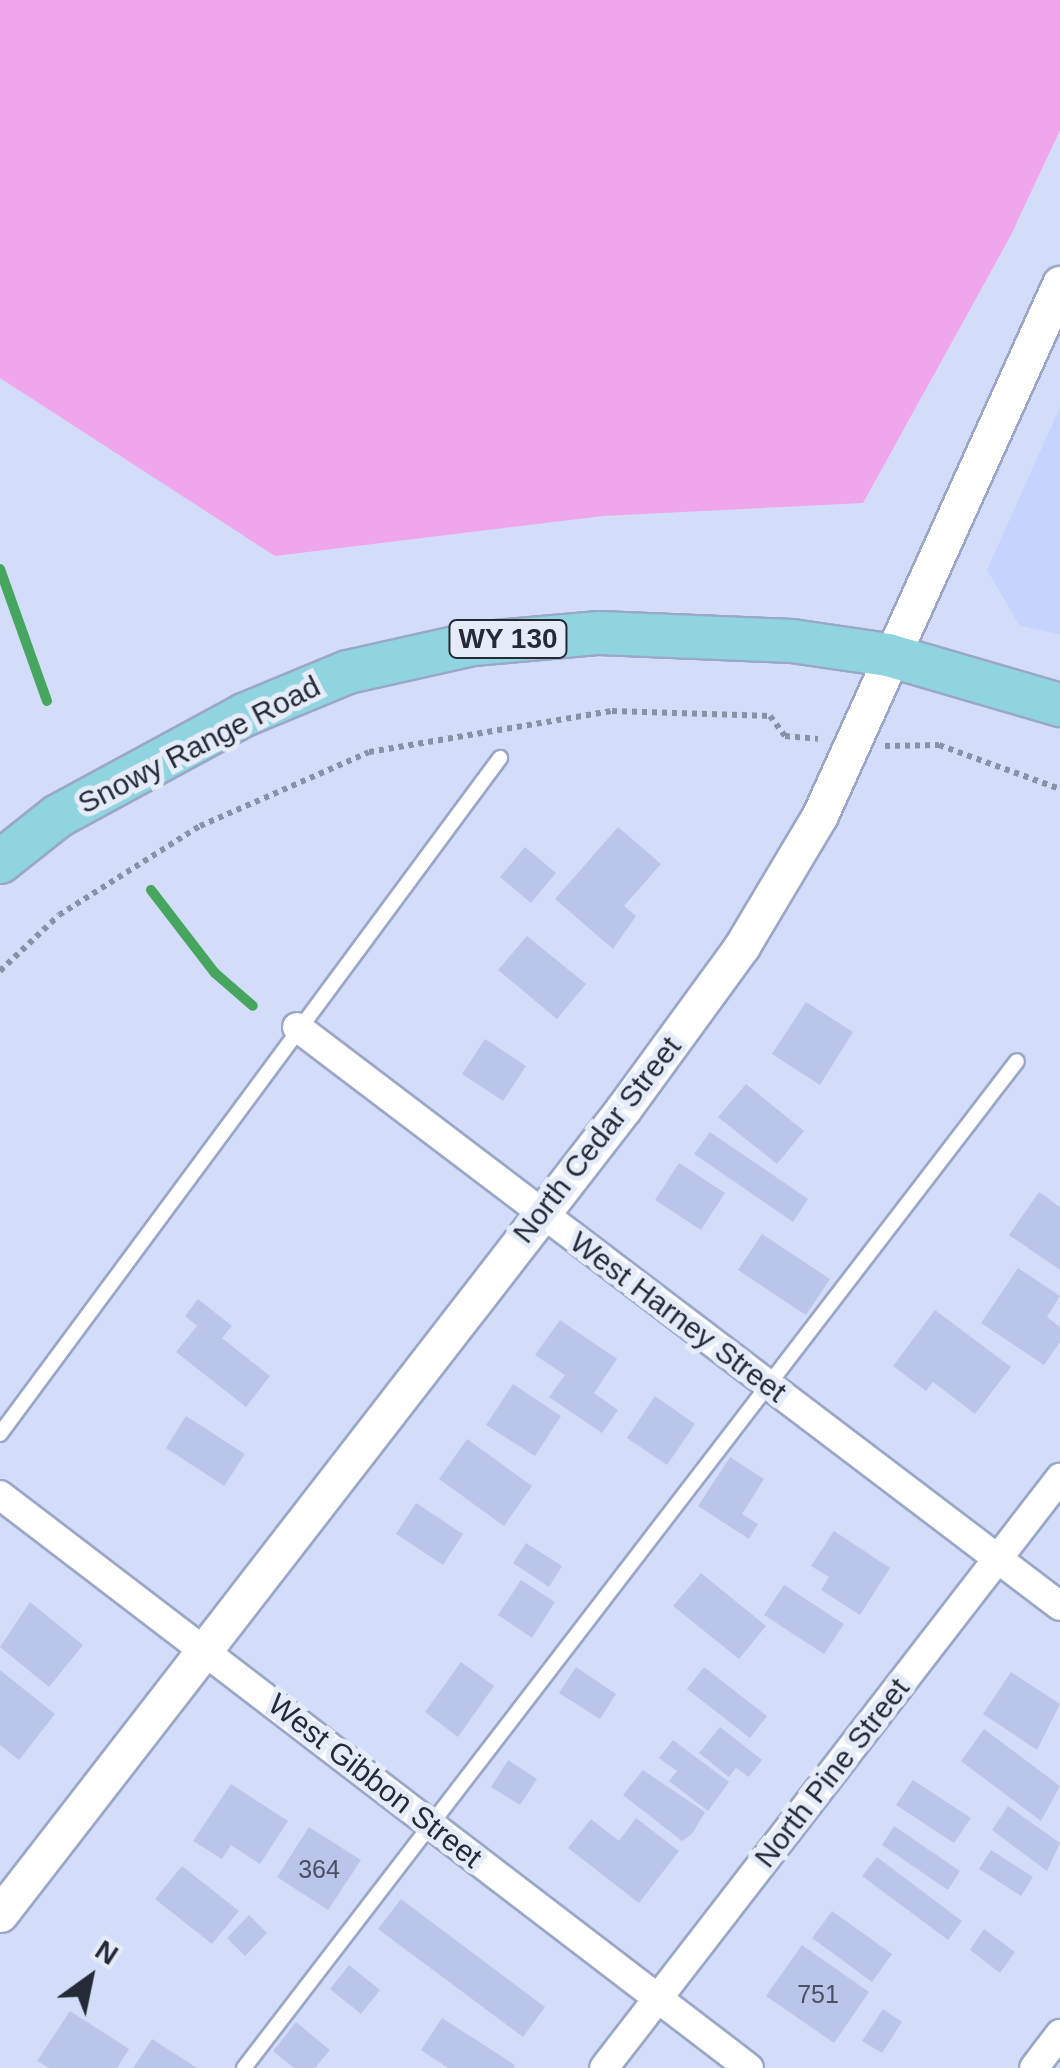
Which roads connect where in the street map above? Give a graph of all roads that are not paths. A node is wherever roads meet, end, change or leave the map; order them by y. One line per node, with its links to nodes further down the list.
1 (1060, 284): 2 (street, North Cedar Street)
2 (888, 655): 3 (main road, Snowy Range Road / WY 130); 5 (main road, Snowy Range Road / WY 130); 8 (street, North Cedar Street)
3 (1060, 705)
4 (500, 758): 6 (lane)
5 (0, 862)
6 (296, 1028): 8 (street, West Harney Street); 10 (lane)
7 (1017, 1061): 9 (lane)
8 (540, 1212): 9 (street, West Harney Street); 15 (street, North Cedar Street)
9 (768, 1385): 13 (street, West Harney Street); 16 (lane)
10 (0, 1434)
11 (1060, 1478): 13 (street, North Pine Street)
12 (0, 1496): 15 (street, West Gibbon Street)
13 (997, 1558): 14 (street, West Harney Street); 18 (street, North Pine Street)
14 (1060, 1606)
15 (204, 1648): 16 (street, West Gibbon Street); 17 (street, North Cedar Street)
16 (431, 1824): 18 (street, West Gibbon Street); 20 (lane)
17 (0, 1914)
18 (658, 1998): 21 (street, North Pine Street); 22 (street, West Gibbon Street)
19 (1060, 2034): 23 (street)
20 (244, 2068)
21 (604, 2068)
22 (749, 2068)
23 (1034, 2068)

